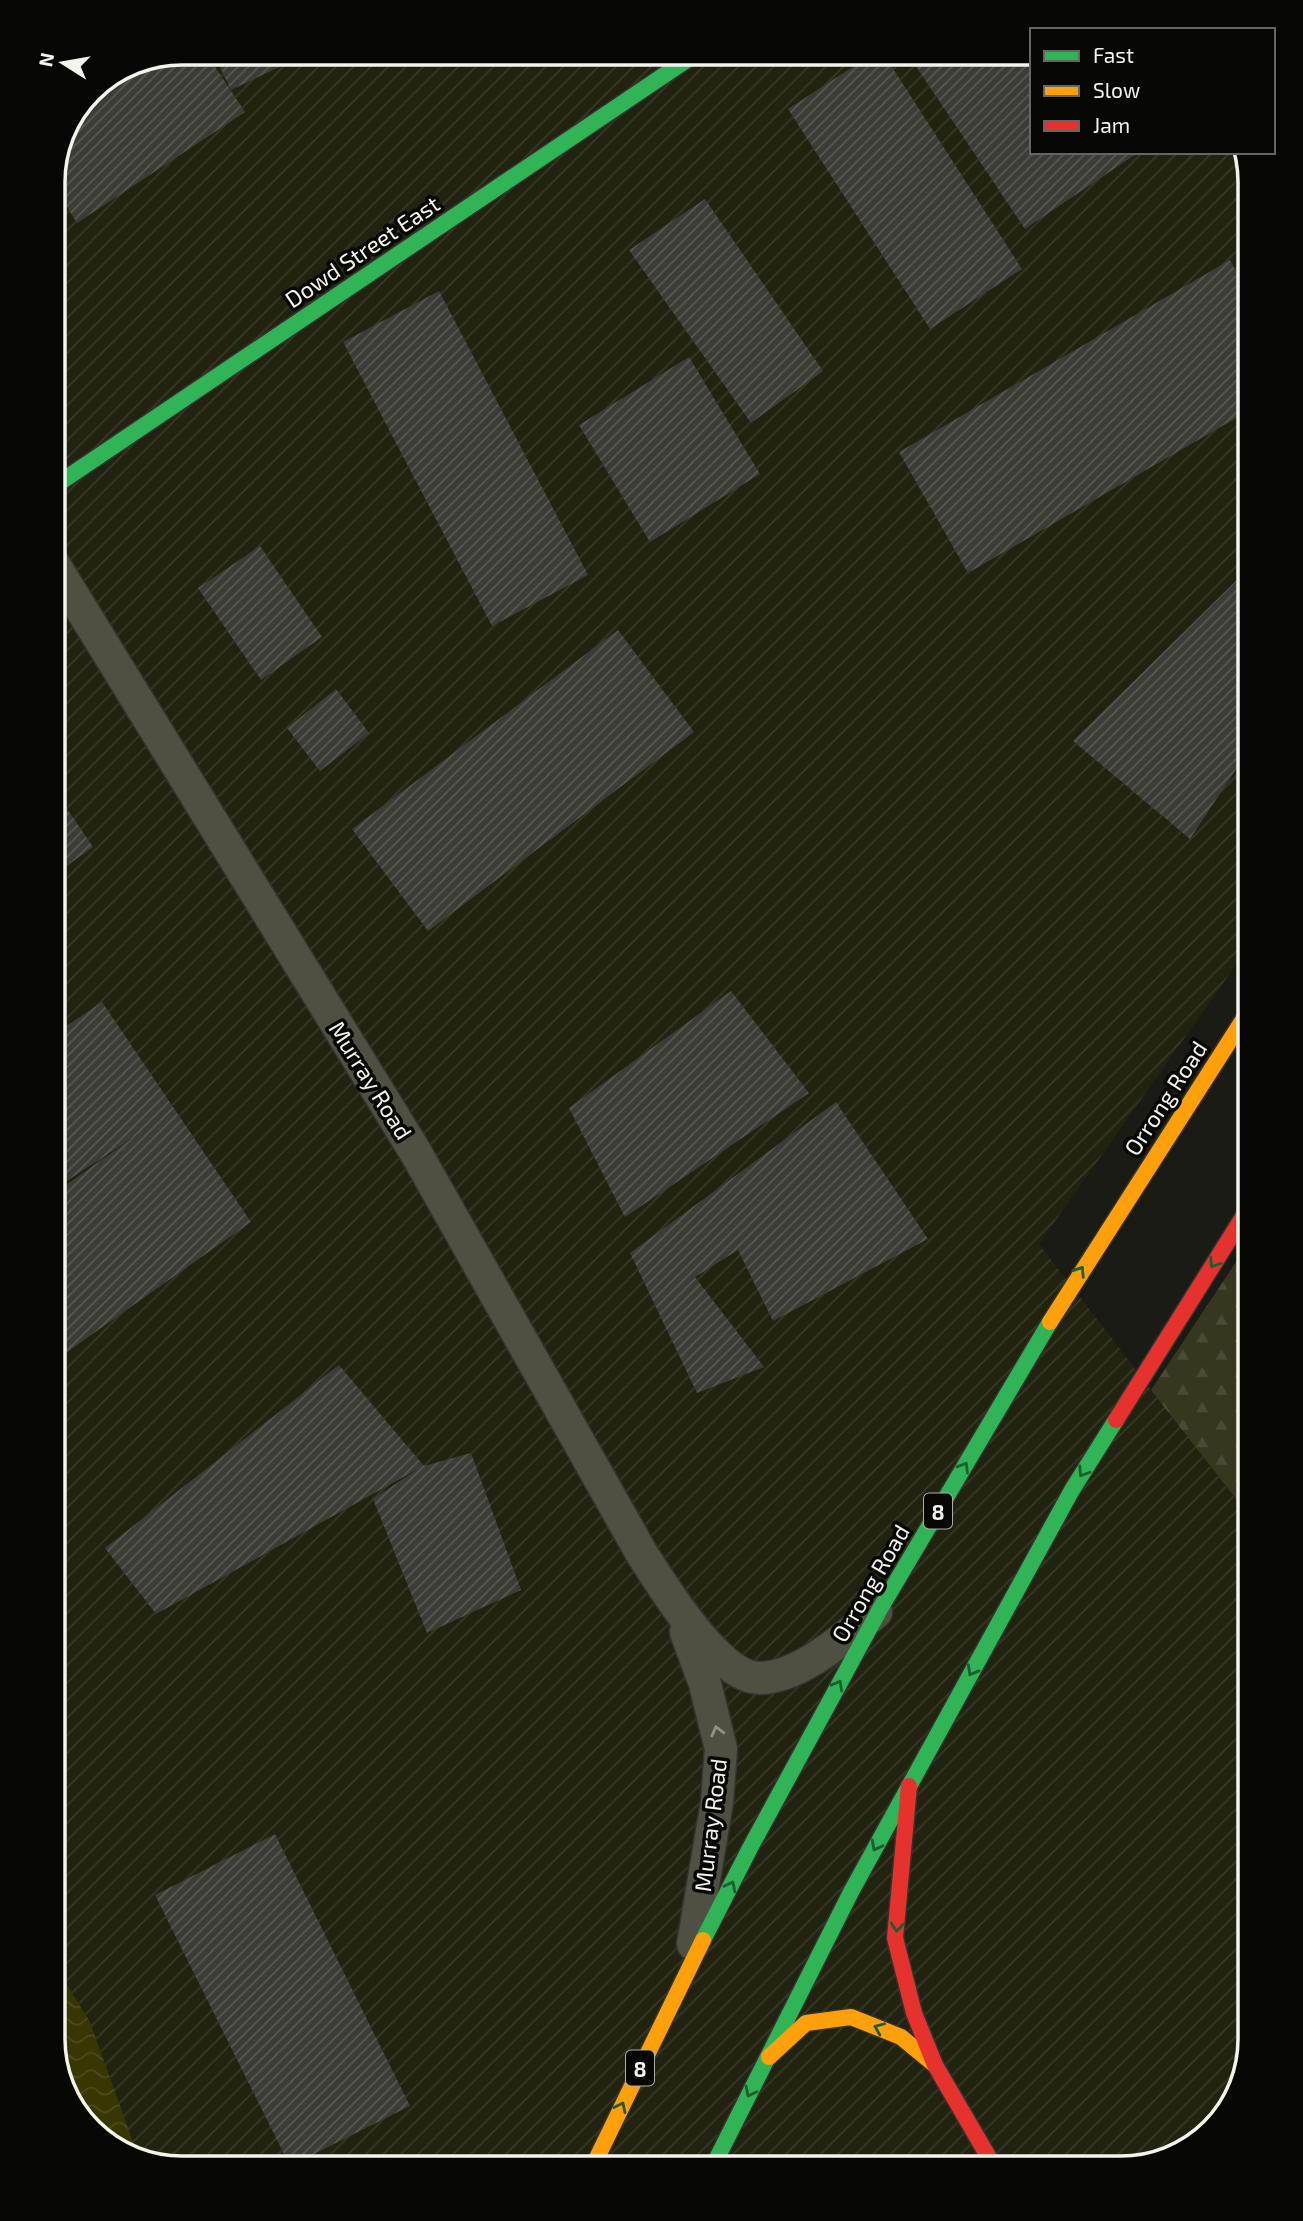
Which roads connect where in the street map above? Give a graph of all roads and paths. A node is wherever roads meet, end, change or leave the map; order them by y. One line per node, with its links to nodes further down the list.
1 (679, 65): 2 (main road, Dowd Street East)
2 (65, 479)
3 (65, 583): 6 (street, Murray Road)
4 (1238, 1029): 7 (main road, Orrong Road / 8, one-way to 4)
5 (1238, 1227): 8 (main road, one-way to 8)
6 (676, 1605): 7 (street, Murray Road); 9 (street, Murray Road, one-way to 6)
7 (880, 1609): 9 (main road, Orrong Road / 8, one-way to 7)
8 (909, 1786): 10 (main road, one-way to 10); 11 (main road, one-way to 11)
9 (689, 1968): 12 (main road, Orrong Road / 8, one-way to 9)
10 (767, 2059): 11 (main road, one-way to 10); 13 (main road, one-way to 13)
11 (936, 2065): 14 (main road)
12 (598, 2156)
13 (718, 2156)
14 (988, 2156)

